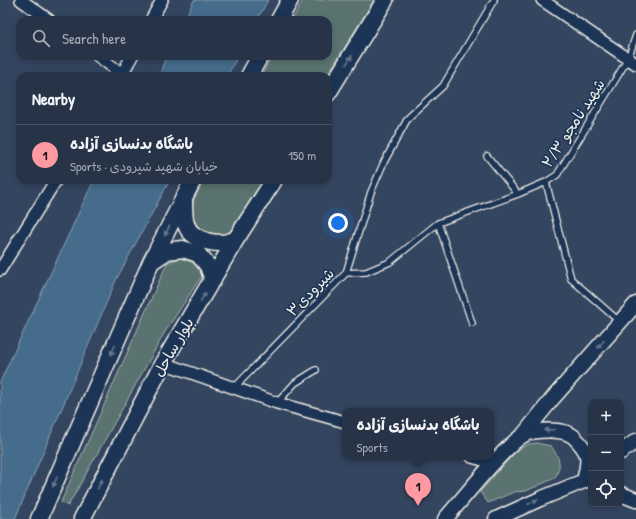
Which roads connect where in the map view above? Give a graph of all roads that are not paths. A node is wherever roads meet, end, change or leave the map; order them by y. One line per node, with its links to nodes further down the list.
1 (20, 0): 7 (street)
2 (162, 0): 8 (street)
3 (290, 0): 9 (main road)
4 (385, 0): 18 (main road, one-way to 4)
5 (494, 0): 30 (lane)
6 (542, 0): 14 (street)
7 (43, 16)
8 (153, 16)
9 (281, 16)
10 (636, 35): 14 (lane, شهید نامجو ۲/۳)
11 (103, 60): 15 (street)
12 (130, 60): 16 (street)
13 (258, 60): 17 (main road)
14 (632, 61): 20 (lane, شهید نامجو ۲/۳)
15 (117, 72)
16 (123, 72)
17 (251, 72)
18 (332, 86)
19 (487, 156): 24 (lane)
20 (546, 182): 24 (lane, شهید نامجو ۲/۳); 33 (lane)
21 (54, 184): 29 (street)
22 (191, 184): 25 (main road)
23 (271, 184): 27 (main road, بلوار ساحل)
24 (518, 194): 26 (lane, شهید نامجو ۲/۳)
25 (184, 196): 27 (main road); 28 (main road, one-way to 28)
26 (438, 223): 30 (lane, شیرودی۳); 34 (lane)
27 (236, 239): 31 (main road, بلوار ساحل)
28 (151, 262): 31 (main road); 51 (main road, one-way to 51)
29 (0, 270)
30 (346, 273): 37 (lane, شیرودی۳)
31 (212, 280): 35 (main road, بلوار ساحل, one-way to 31)
32 (636, 304): 33 (street)
33 (620, 322): 40 (street, one-way to 40)
34 (472, 323)
35 (163, 363): 37 (street); 52 (main road, بلوار ساحل, one-way to 35)
36 (316, 370): 38 (lane)
37 (233, 388): 38 (street)
38 (276, 402): 39 (street)
39 (342, 421)
40 (523, 435): 43 (street, one-way to 40); 46 (street)
41 (636, 441): 42 (street); 44 (street)
42 (624, 442)
43 (587, 445): 47 (street)
44 (624, 450)
45 (482, 460): 46 (street)
46 (493, 463): 53 (street)
47 (589, 471)
48 (588, 480): 54 (street, one-way to 48)
49 (624, 495): 50 (street)
50 (636, 500)
51 (39, 519)
52 (82, 519)
53 (445, 519)
54 (496, 519)

